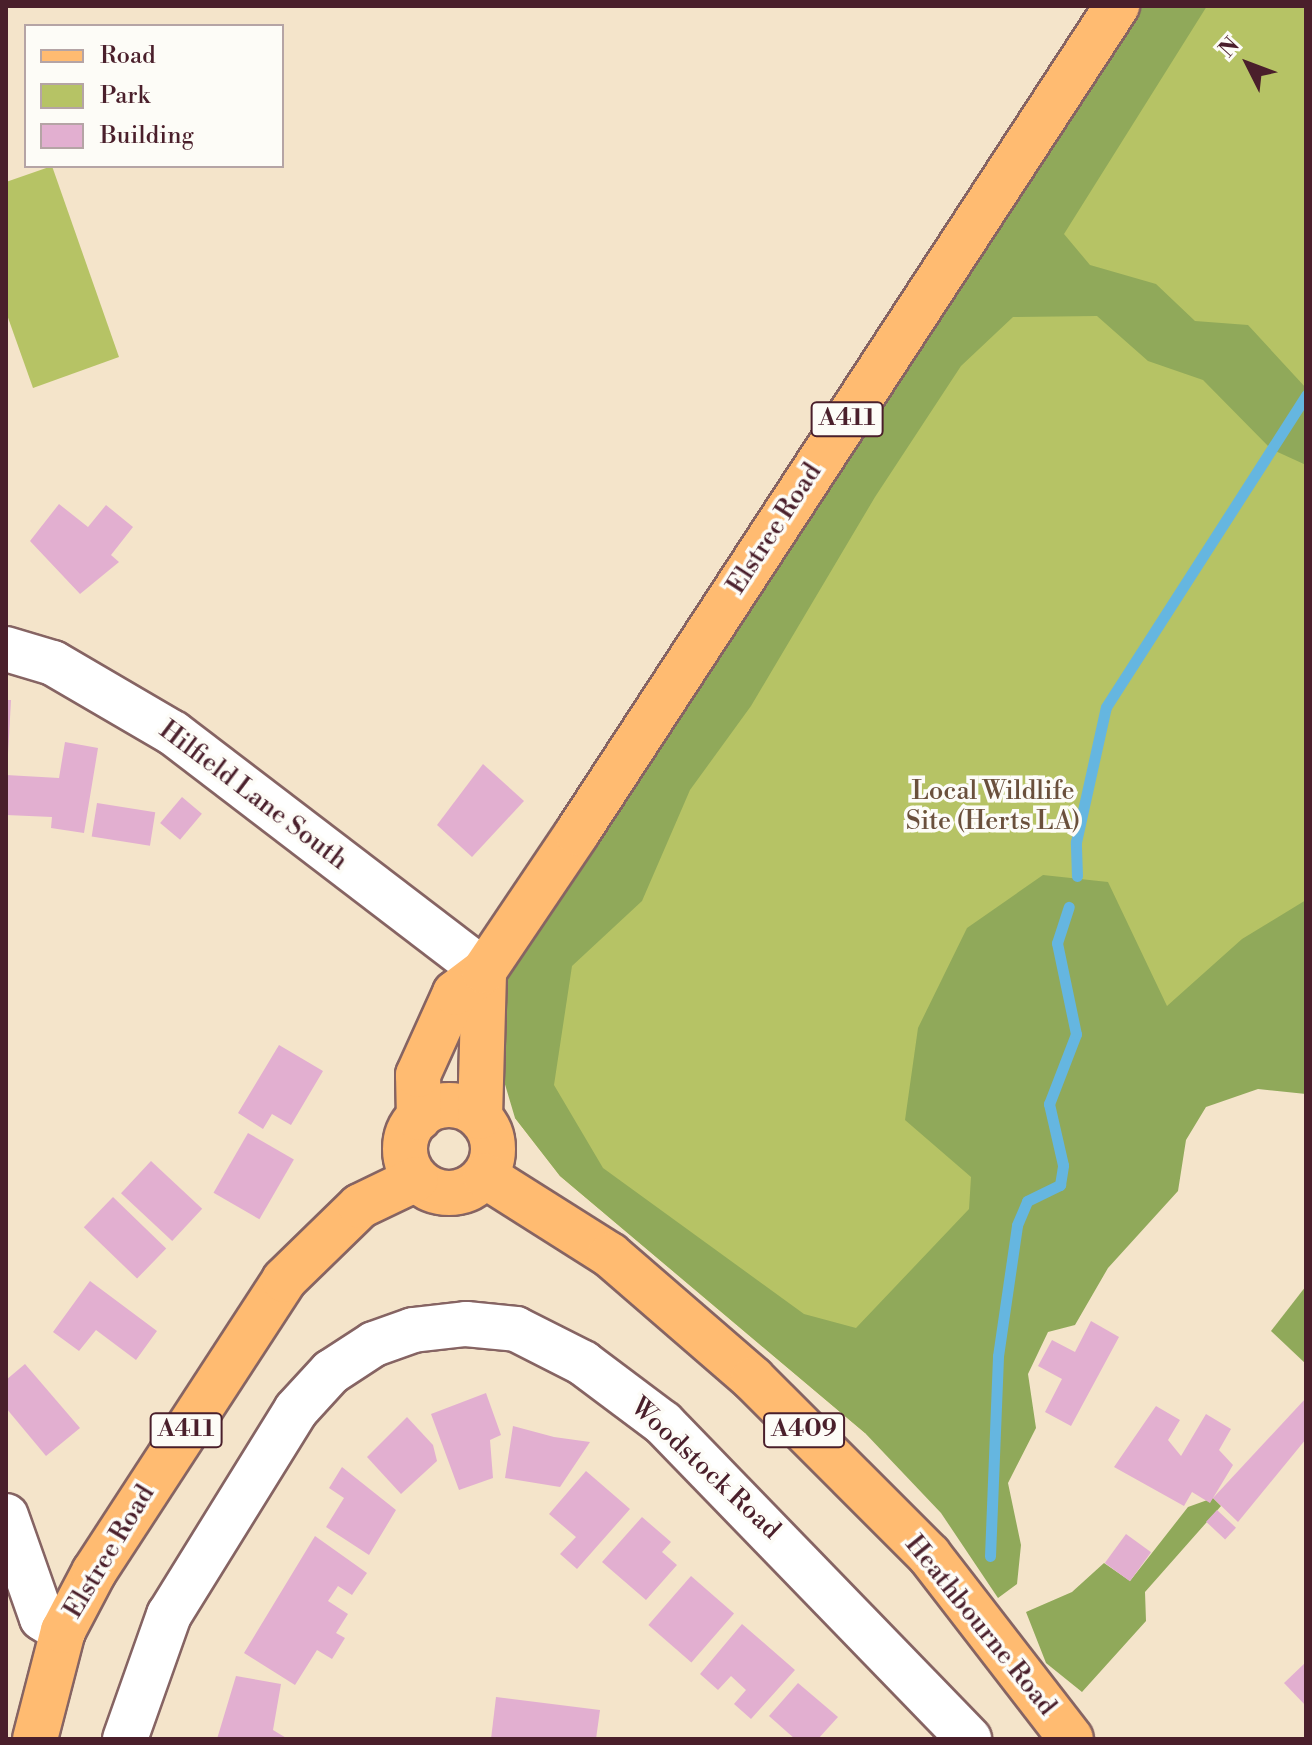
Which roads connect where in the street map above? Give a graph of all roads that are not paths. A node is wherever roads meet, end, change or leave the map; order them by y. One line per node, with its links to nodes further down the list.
1 (1117, 6): 3 (main road, Elstree Road / A411)
2 (6, 649): 3 (street, Hilfield Lane South)
3 (484, 971): 4 (main road); 5 (main road, Elstree Road / A411)
4 (480, 1117): 5 (main road); 6 (main road)
5 (419, 1118): 7 (main road, Elstree Road / A411)
6 (485, 1176): 7 (main road); 13 (main road, Heathbourne Road / A409)
7 (416, 1179): 9 (main road, Elstree Road / A411)
8 (6, 1516): 9 (street)
9 (37, 1625): 10 (main road, Elstree Road / A411)
10 (35, 1739)
11 (125, 1739): 12 (street, Woodstock Road)
12 (969, 1739)
13 (1071, 1739)

